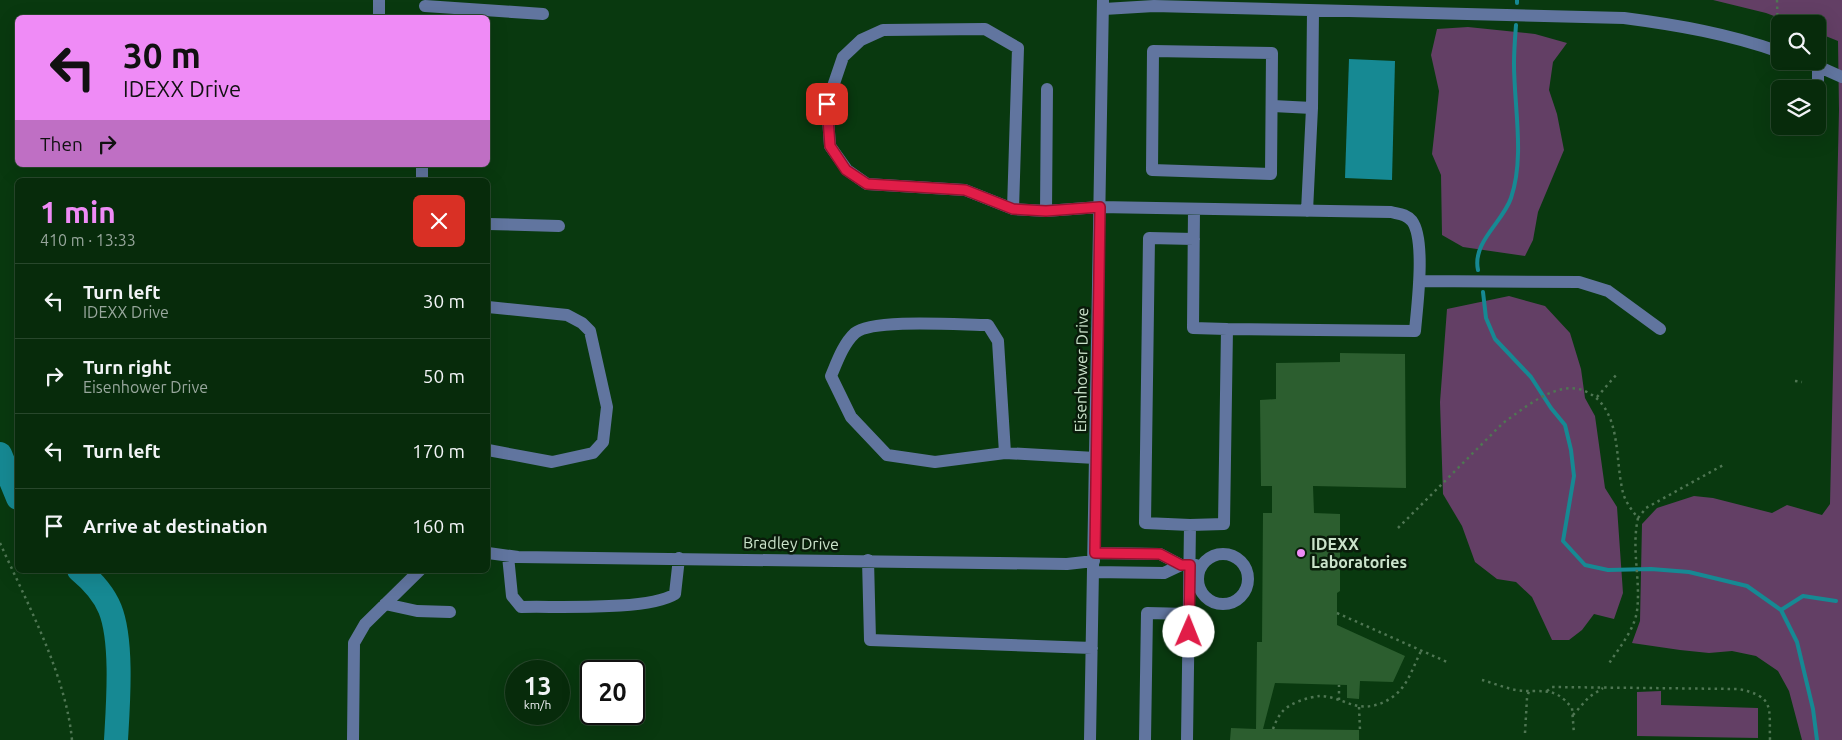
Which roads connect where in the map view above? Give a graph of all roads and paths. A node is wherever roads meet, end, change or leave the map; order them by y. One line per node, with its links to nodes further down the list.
1 (379, 0): 7 (street)
2 (1778, 0): 8 (path)
3 (1104, 5): 5 (street); 15 (street, Eisenhower Drive)
4 (425, 8): 6 (street)
5 (1313, 11): 9 (street); 14 (street)
6 (544, 14)
7 (379, 15)
8 (1778, 15)
9 (1771, 49)
10 (1826, 70): 11 (street)
11 (1842, 77)
12 (1047, 89): 18 (street)
13 (1273, 106): 13 (street); 14 (street)
14 (1312, 108): 19 (street)
15 (1100, 207): 16 (street); 18 (street); 33 (street, Eisenhower Drive)
16 (1194, 208): 19 (street); 22 (street)
17 (1013, 209): 17 (street); 18 (street)
18 (1046, 211)
19 (1307, 211): 23 (street)
20 (490, 224): 21 (street)
21 (559, 226)
22 (1194, 239): 26 (street); 36 (street)
23 (1419, 281): 25 (street); 26 (street)
24 (490, 307): 31 (street)
25 (1660, 328)
26 (1227, 329): 36 (street)
27 (1617, 374): 30 (path)
28 (1795, 381): 29 (path)
29 (1802, 382)
30 (1597, 397): 35 (path); 37 (path)
31 (490, 450)
32 (1005, 453): 32 (street); 33 (street)
33 (1095, 458): 43 (street, Eisenhower Drive)
34 (1725, 464): 35 (path)
35 (1638, 518): 53 (path)
36 (1190, 525): 44 (street)
37 (1398, 528)
38 (0, 543): 66 (path)
39 (490, 553): 40 (street, Bradley Drive)
40 (508, 556): 41 (street, Bradley Drive); 41 (street)
41 (680, 558): 42 (street, Bradley Drive)
42 (868, 560): 43 (street, Bradley Drive); 50 (street)
43 (1094, 562): 44 (street); 44 (street); 50 (street, Eisenhower Drive)
44 (1191, 565): 44 (street); 49 (street)
45 (417, 573): 46 (street)
46 (386, 604): 47 (street); 67 (street)
47 (450, 612)
48 (1337, 613): 51 (path)
49 (1189, 614): 69 (street); 70 (street)
50 (1092, 648): 68 (street, Eisenhower Drive)
51 (1421, 650): 52 (path); 60 (path)
52 (1447, 662)
53 (1608, 665)
54 (1482, 680): 57 (path)
55 (1339, 685): 59 (path)
56 (1604, 687): 58 (path); 61 (path); 71 (path)
57 (1529, 691): 58 (path); 64 (path)
58 (1547, 691): 61 (path)
59 (1339, 700): 60 (path); 62 (path)
60 (1359, 706): 63 (path)
61 (1573, 715): 65 (path)
62 (1272, 729)
63 (1360, 730)
64 (1525, 733)
65 (1574, 734)
66 (72, 740)
67 (353, 740)
68 (1090, 740)
69 (1145, 740)
70 (1187, 740)
71 (1770, 740)

